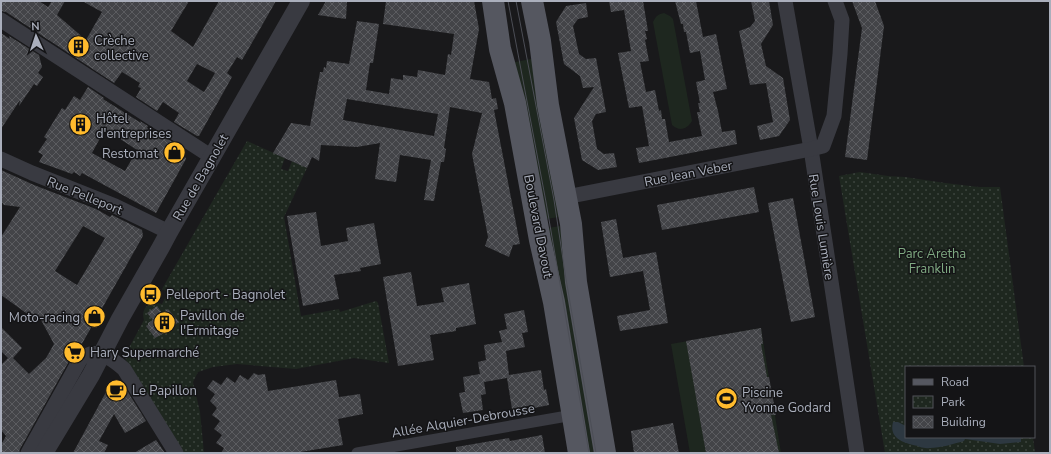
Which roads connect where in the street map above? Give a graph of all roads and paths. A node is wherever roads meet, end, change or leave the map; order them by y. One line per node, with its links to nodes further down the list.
1 (301, 1): 8 (street, Rue de Bagnolet)
2 (492, 1): 13 (main road, Boulevard Davout)
3 (532, 1): 10 (main road, Boulevard Davout)
4 (785, 1): 7 (street, Rue Louis Lumière)
5 (835, 1): 7 (street)
6 (1, 20): 8 (street)
7 (810, 149): 10 (street, Rue Jean Veber); 20 (street, Rue Louis Lumière)
8 (212, 157): 11 (street, Rue de Bagnolet)
9 (1, 159): 11 (street, Rue Pelleport)
10 (566, 197): 19 (main road, Boulevard Davout)
11 (169, 232): 12 (street, Rue de Bagnolet)
12 (101, 355): 14 (street); 15 (street, Rue de Bagnolet); 16 (street)
13 (573, 415): 17 (street, Allée Alquier-Debrousse); 18 (main road, Boulevard Davout)
14 (28, 453)
15 (44, 453)
16 (176, 453)
17 (357, 453)
18 (579, 453)
19 (605, 453)
20 (857, 453)

